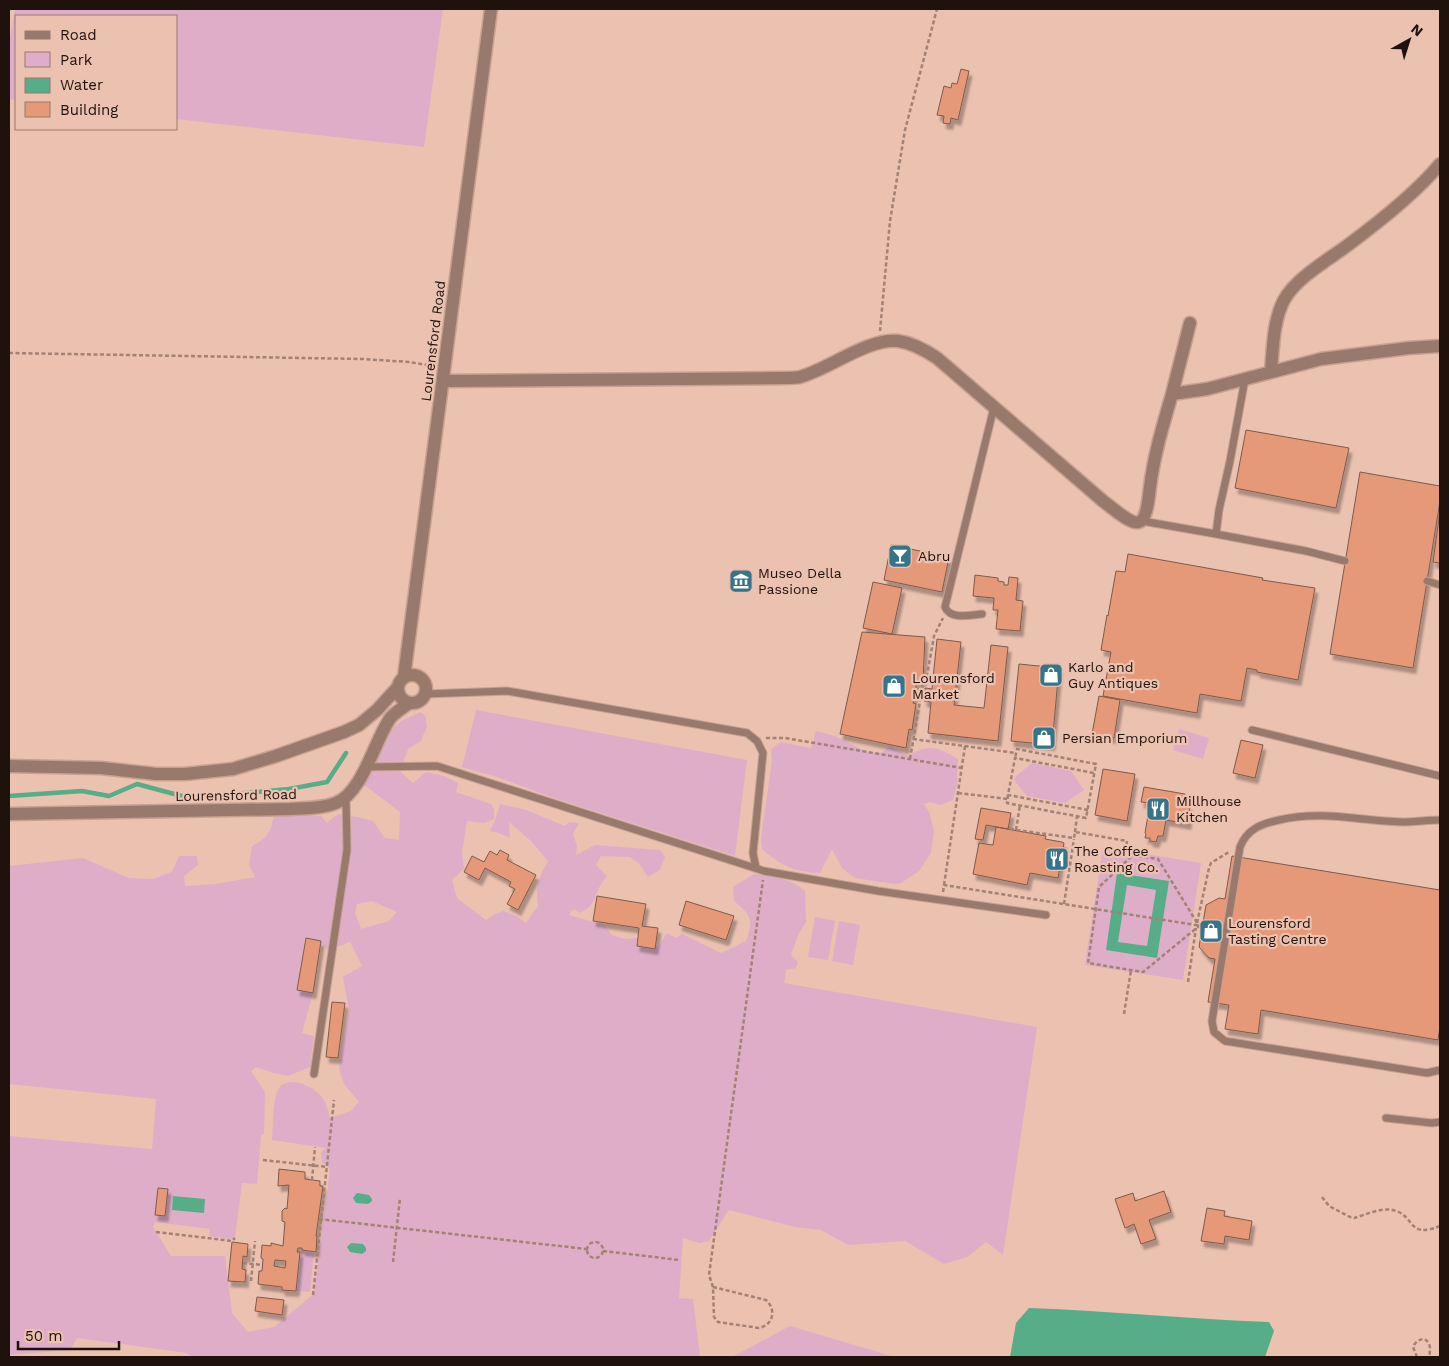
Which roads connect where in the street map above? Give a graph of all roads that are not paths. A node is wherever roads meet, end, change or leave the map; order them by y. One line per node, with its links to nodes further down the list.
1 (491, 9): 6 (street, Lourensford Road)
2 (1440, 164): 5 (street)
3 (1190, 323): 8 (street)
4 (1440, 346): 5 (street)
5 (1271, 371): 7 (street)
6 (443, 375): 9 (street); 16 (street, Lourensford Road)
7 (1245, 378): 8 (street); 11 (lane)
8 (1172, 394): 10 (street)
9 (994, 407): 10 (street); 15 (lane)
10 (1142, 521): 11 (lane)
11 (1216, 534): 12 (lane)
12 (1345, 561)
13 (1427, 581): 14 (lane)
14 (1440, 585)
15 (982, 614)
16 (401, 682): 17 (street); 18 (street); 20 (street)
17 (425, 694): 18 (street); 26 (lane)
18 (409, 702): 21 (street)
19 (1252, 730): 22 (lane)
20 (9, 766)
21 (365, 767): 23 (street); 26 (lane)
22 (1440, 776)
23 (346, 797): 24 (street, Lourensford Road); 29 (lane)
24 (9, 814)
25 (1440, 820): 28 (lane)
26 (756, 868): 27 (lane)
27 (1046, 915)
28 (1440, 1070)
29 (314, 1074)
30 (1386, 1118): 31 (lane)
31 (1440, 1122)

